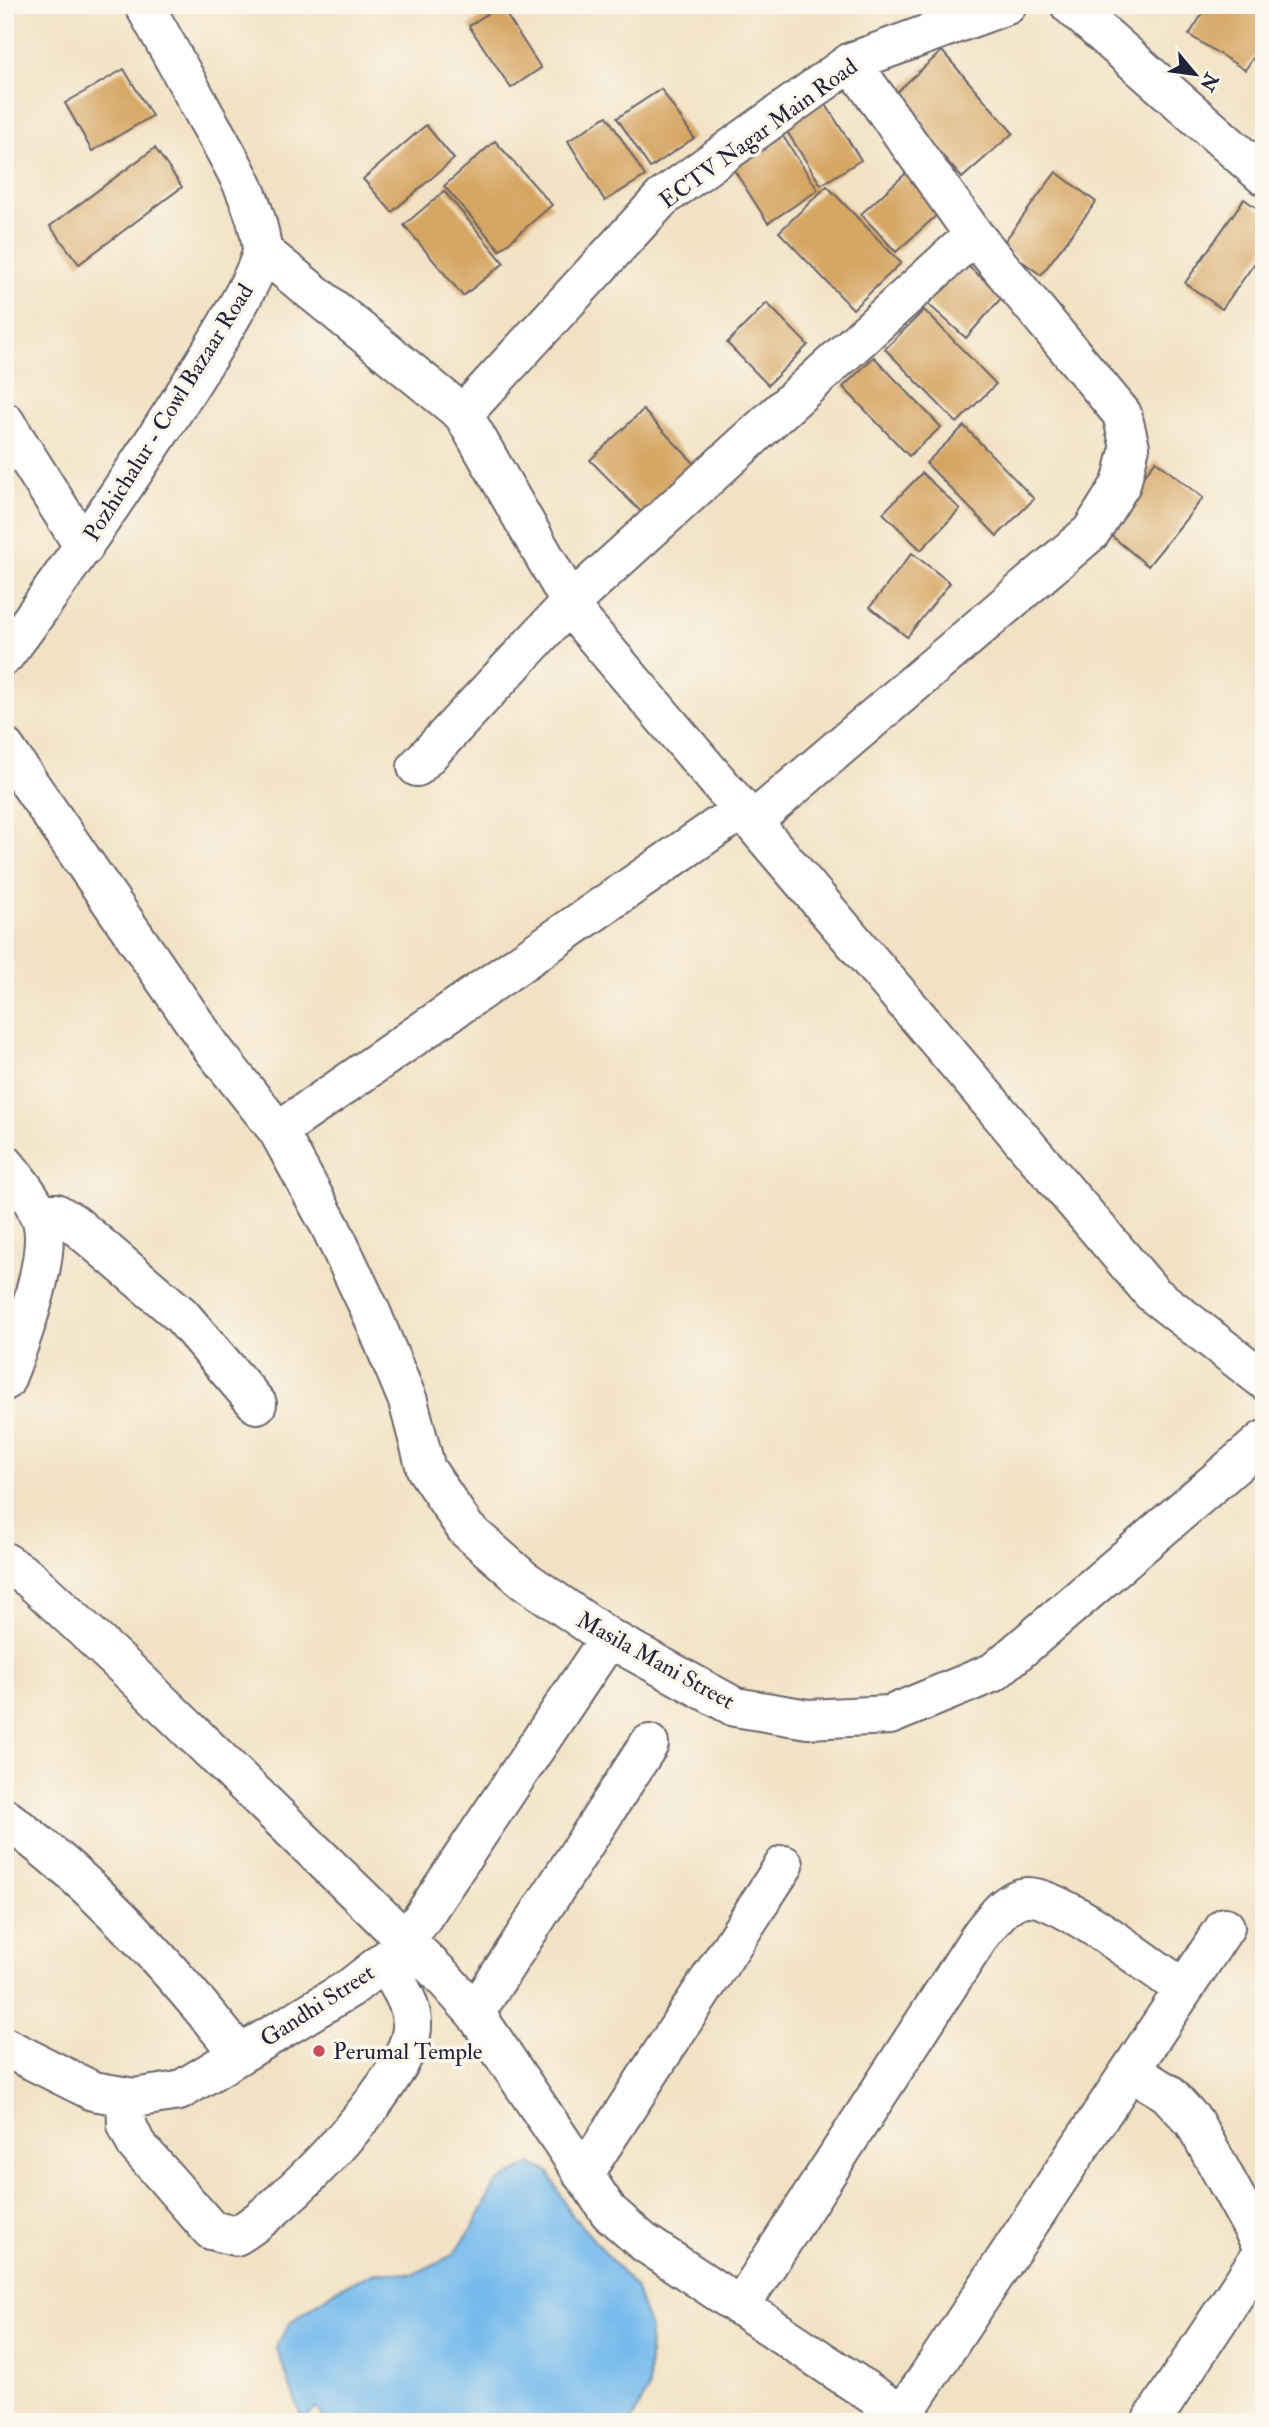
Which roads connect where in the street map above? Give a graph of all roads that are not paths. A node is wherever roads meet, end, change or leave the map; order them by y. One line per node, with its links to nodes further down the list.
1 (144, 5): 7 (street)
2 (1007, 5): 4 (street, ECTV Nagar Main Road)
3 (1070, 5): 5 (street)
4 (851, 62): 6 (street); 8 (street, ECTV Nagar Main Road)
5 (1264, 176)
6 (974, 235): 11 (street); 15 (street)
7 (262, 251): 8 (street); 10 (street, Pozhichalur - Cowl Bazaar Road)
8 (463, 414): 11 (street)
9 (5, 422): 10 (street)
10 (84, 547): 12 (street, Pozhichalur - Cowl Bazaar Road)
11 (570, 603): 14 (street); 15 (street)
12 (5, 655)
13 (5, 748): 16 (street, Masila Mani Street)
14 (416, 766)
15 (746, 817): 16 (street); 19 (street)
16 (278, 1131): 24 (street, Masila Mani Street)
17 (5, 1164): 18 (street)
18 (37, 1212): 20 (street); 21 (street)
19 (1263, 1376)
20 (5, 1381)
21 (257, 1404)
22 (1264, 1440): 24 (street, Masila Mani Street)
23 (5, 1562): 29 (street)
24 (608, 1639): 29 (street, Gandhi Street)
25 (649, 1744): 31 (street)
26 (5, 1818): 33 (street)
27 (784, 1865): 36 (street)
28 (1225, 1927): 30 (street)
29 (394, 1951): 31 (street); 33 (street, Gandhi Street); 35 (street)
30 (1184, 1989): 34 (street); 38 (street)
31 (475, 2013): 36 (street)
32 (5, 2047): 35 (street, Gandhi Street)
33 (239, 2054): 35 (street, Gandhi Street)
34 (1131, 2071): 37 (street); 39 (street)
35 (126, 2096)
36 (583, 2175): 38 (street)
37 (1264, 2250): 40 (street)
38 (740, 2306): 39 (street)
39 (900, 2418)
40 (1151, 2422)

